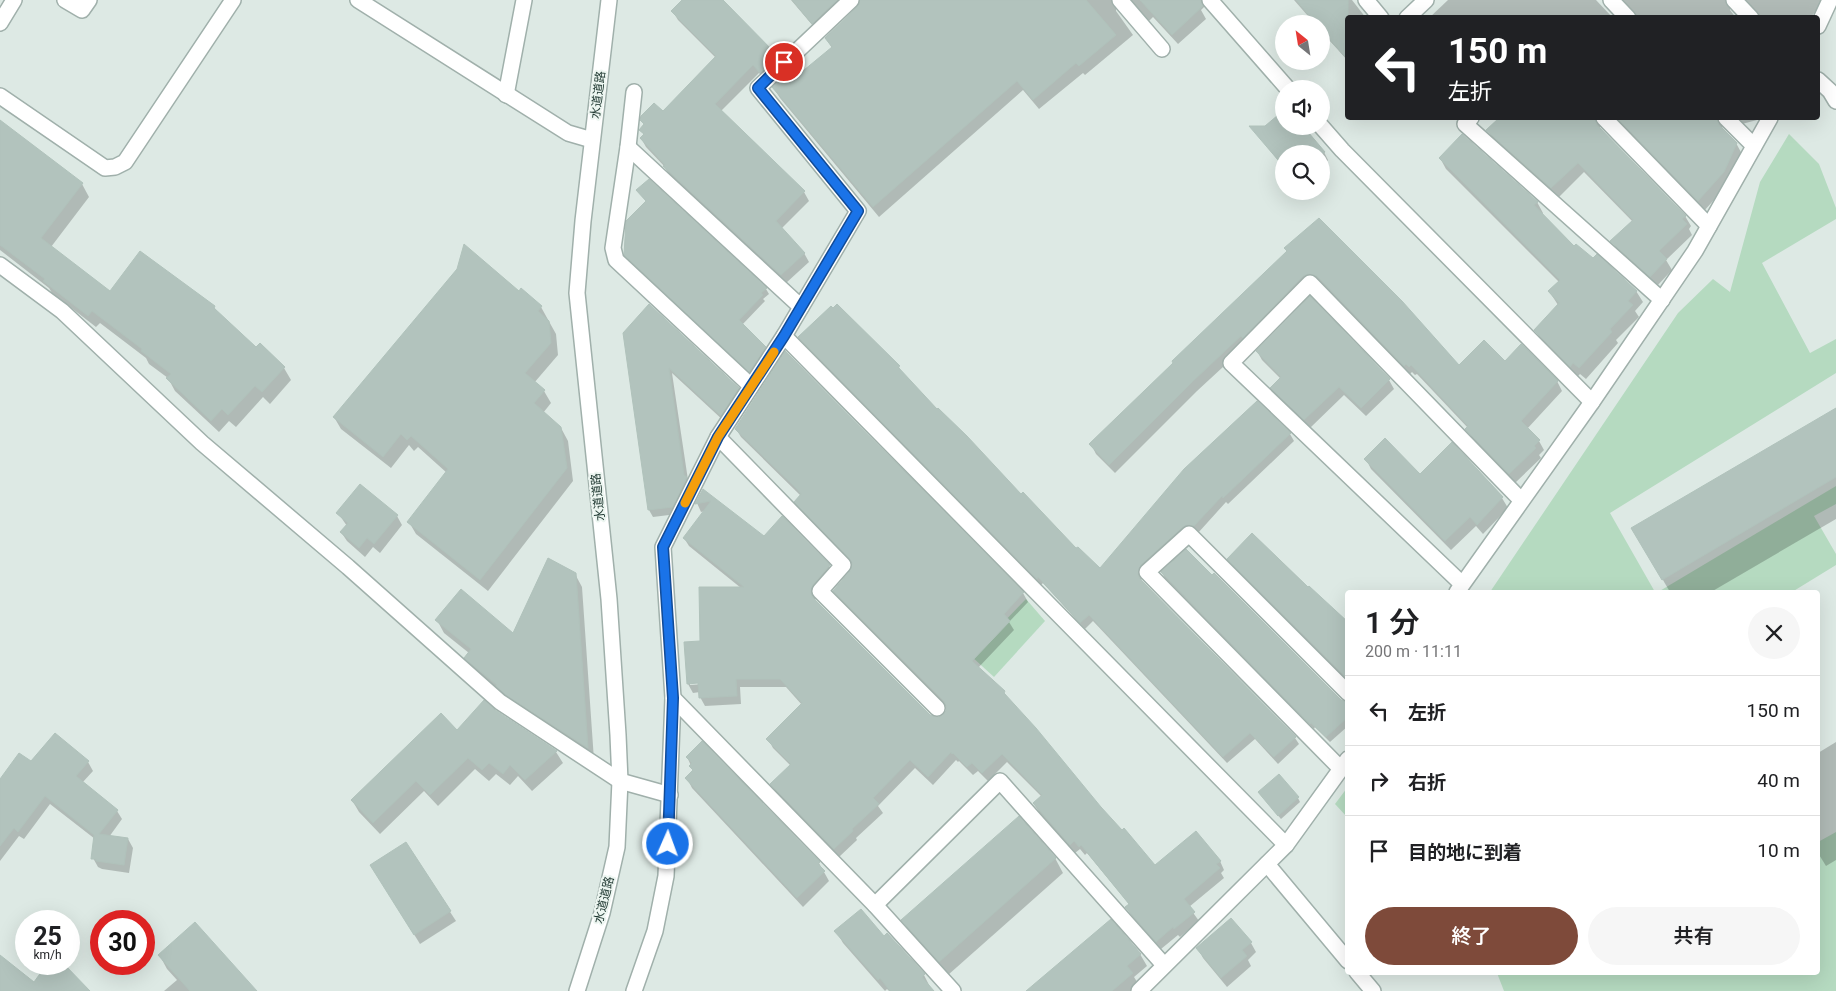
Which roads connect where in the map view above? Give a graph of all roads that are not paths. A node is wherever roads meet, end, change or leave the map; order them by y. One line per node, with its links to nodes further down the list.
1 (14, 0): 21 (street)
2 (65, 0): 3 (street)
3 (89, 0)
4 (234, 0): 27 (street)
5 (358, 0): 26 (street)
6 (524, 0): 26 (street)
7 (609, 0): 34 (street, 水道道路)
8 (851, 0): 40 (street)
9 (1120, 0): 22 (street)
10 (1210, 0): 23 (street)
11 (1366, 0): 16 (street)
12 (1426, 0): 17 (street)
13 (1611, 0): 18 (street)
14 (1734, 0): 19 (street)
15 (1830, 0): 20 (street)
16 (1378, 15)
17 (1409, 15)
18 (1625, 15)
19 (1748, 15)
20 (1820, 22)
21 (0, 23)
22 (1162, 49)
23 (1280, 80)
24 (1820, 82): 28 (street)
25 (634, 92): 36 (street)
26 (506, 94): 34 (street)
27 (0, 96)
28 (1836, 101)
29 (1469, 120): 39 (street)
30 (1606, 120): 37 (street)
31 (1728, 120): 35 (street)
32 (1769, 120): 35 (street)
33 (1329, 135): 43 (street)
34 (592, 140): 51 (street, 水道道路)
35 (1754, 146): 37 (street)
36 (628, 147): 40 (street); 42 (street)
37 (1709, 226): 39 (street)
38 (0, 265): 51 (street)
39 (1662, 300): 43 (street)
40 (802, 307): 41 (street)
41 (784, 336): 42 (street); 53 (street)
42 (751, 386): 44 (street)
43 (1592, 402): 45 (street)
44 (718, 437): 48 (street); 49 (street)
45 (1521, 500): 46 (street); 46 (street)
46 (1459, 588)
47 (1345, 690): 50 (street)
48 (673, 698): 52 (street); 55 (street)
49 (936, 708)
50 (1344, 764): 53 (street)
51 (620, 781): 52 (street); 59 (street, 水道道路)
52 (670, 795): 60 (street)
53 (1286, 845): 54 (street)
54 (1267, 864): 56 (street); 57 (street)
55 (875, 905): 57 (street); 61 (street)
56 (1345, 957)
57 (1164, 965): 62 (street)
58 (1360, 975): 63 (street)
59 (577, 991)
60 (634, 991)
61 (953, 991)
62 (1139, 991)
63 (1373, 991)

